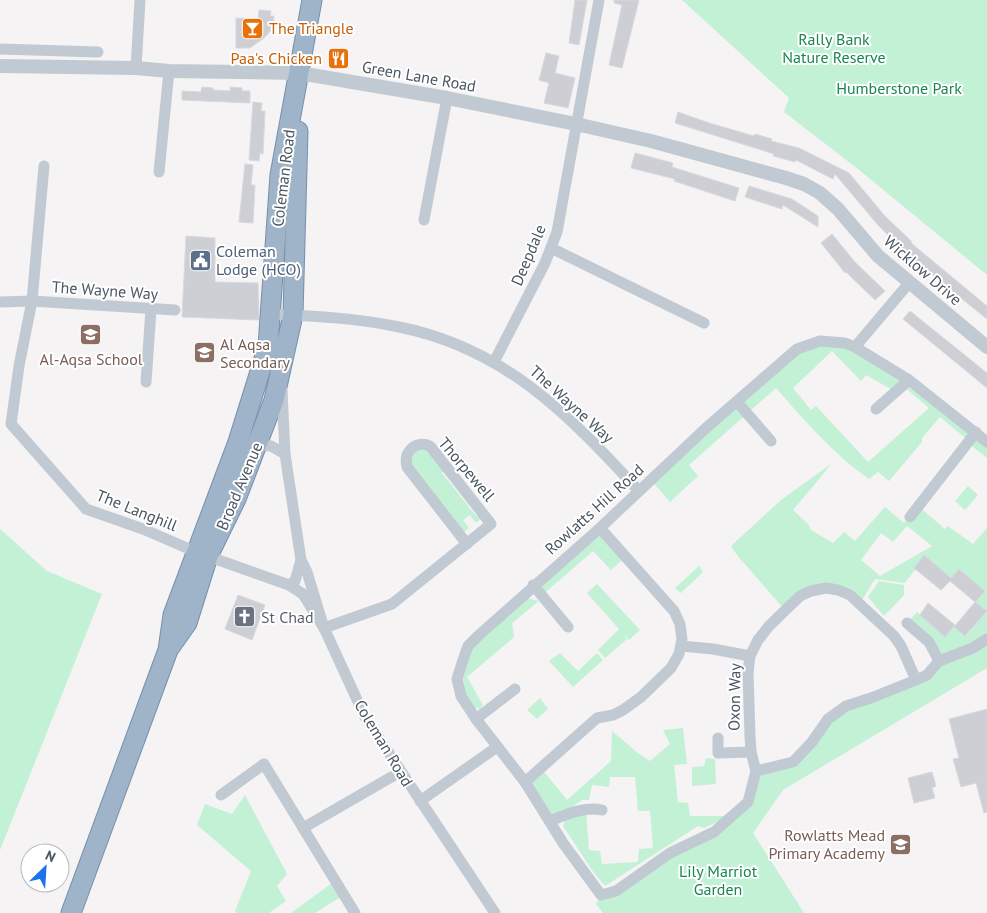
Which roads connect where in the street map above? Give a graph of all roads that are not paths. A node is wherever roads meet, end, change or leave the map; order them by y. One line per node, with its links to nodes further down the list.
1 (140, 0): 9 (street)
2 (312, 0): 11 (highway, Coleman Road)
3 (599, 0): 13 (street, Deepdale)
4 (0, 49): 5 (street)
5 (42, 50): 6 (street); 8 (street)
6 (98, 52)
7 (0, 66): 8 (street, Green Lane Road)
8 (42, 66): 9 (street, Green Lane Road)
9 (136, 68): 10 (street, Green Lane Road)
10 (168, 71): 11 (street, Green Lane Road); 15 (street)
11 (299, 73): 12 (street, Green Lane Road); 24 (highway, Coleman Road); 25 (highway, Coleman Road)
12 (447, 98): 13 (street, Green Lane Road); 17 (street)
13 (576, 124): 16 (street, Green Lane Road); 18 (street, Deepdale)
14 (44, 166): 20 (street, The Langhill)
15 (159, 172)
16 (820, 193): 19 (street, Wicklow Drive)
17 (424, 220)
18 (551, 248): 26 (street); 29 (street, Deepdale)
19 (910, 283): 27 (street); 28 (street, Wicklow Drive)
20 (32, 301): 21 (street, The Wayne Way); 22 (street, The Wayne Way); 35 (street, The Langhill)
21 (0, 302)
22 (151, 309): 23 (street, The Wayne Way); 32 (street)
23 (175, 310)
24 (271, 314): 25 (street, The Wayne Way); 38 (highway, Broad Avenue)
25 (293, 315): 29 (street, The Wayne Way); 30 (highway, Broad Avenue)
26 (704, 323)
27 (855, 347): 31 (street, Rowlatts Hill Road); 33 (street, Rowlatts Hill Road)
28 (987, 347)
29 (494, 362): 42 (street, The Wayne Way)
30 (281, 368): 40 (highway, Broad Avenue); 41 (street, Coleman Road)
31 (909, 380): 34 (street); 36 (street, Rowlatts Hill Road)
32 (146, 382)
33 (737, 402): 37 (street); 42 (street, Rowlatts Hill Road)
34 (876, 409)
35 (5, 424): 46 (street, The Langhill)
36 (976, 432): 39 (street, Rowlatts Hill Road); 43 (street)
37 (771, 441)
38 (238, 442): 40 (street); 46 (highway, Broad Avenue)
39 (987, 442)
40 (256, 446): 41 (street); 46 (highway, Broad Avenue)
41 (285, 454): 47 (street, Coleman Road)
42 (639, 491): 44 (street, Rowlatts Hill Road)
43 (910, 517)
44 (600, 528): 49 (street, Rowlatts Hill Road); 54 (street)
45 (467, 544): 45 (street, Thorpewell); 52 (street, Thorpewell)
46 (202, 554): 48 (street, The Langhill); 72 (highway, Broad Avenue)
47 (301, 560): 48 (street, Coleman Road); 52 (street, Coleman Road)
48 (289, 585): 52 (street, The Langhill)
49 (533, 586): 51 (street); 59 (street, Rowlatts Hill Road)
50 (907, 624): 56 (street)
51 (568, 627)
52 (324, 628): 64 (street, Coleman Road)
53 (987, 639): 56 (street)
54 (681, 646): 55 (street); 65 (street)
55 (750, 656): 57 (street, Oxon Way); 62 (street, Oxon Way)
56 (939, 662): 57 (street)
57 (916, 680): 63 (street)
58 (515, 688): 59 (street)
59 (476, 719): 61 (street, Rowlatts Hill Road)
60 (718, 738): 62 (street)
61 (497, 747): 65 (street, Rowlatts Hill Road); 67 (street)
62 (751, 752): 63 (street, Oxon Way)
63 (756, 771): 71 (street, Oxon Way)
64 (400, 772): 67 (street, Coleman Road); 70 (street)
65 (525, 782): 69 (street, Rowlatts Hill Road)
66 (221, 795): 70 (street)
67 (420, 801): 74 (street, Coleman Road)
68 (602, 810): 69 (street)
69 (550, 821): 71 (street, Rowlatts Hill Road)
70 (303, 828): 73 (street)
71 (602, 895)
72 (71, 913)
73 (354, 913)
74 (495, 913)

